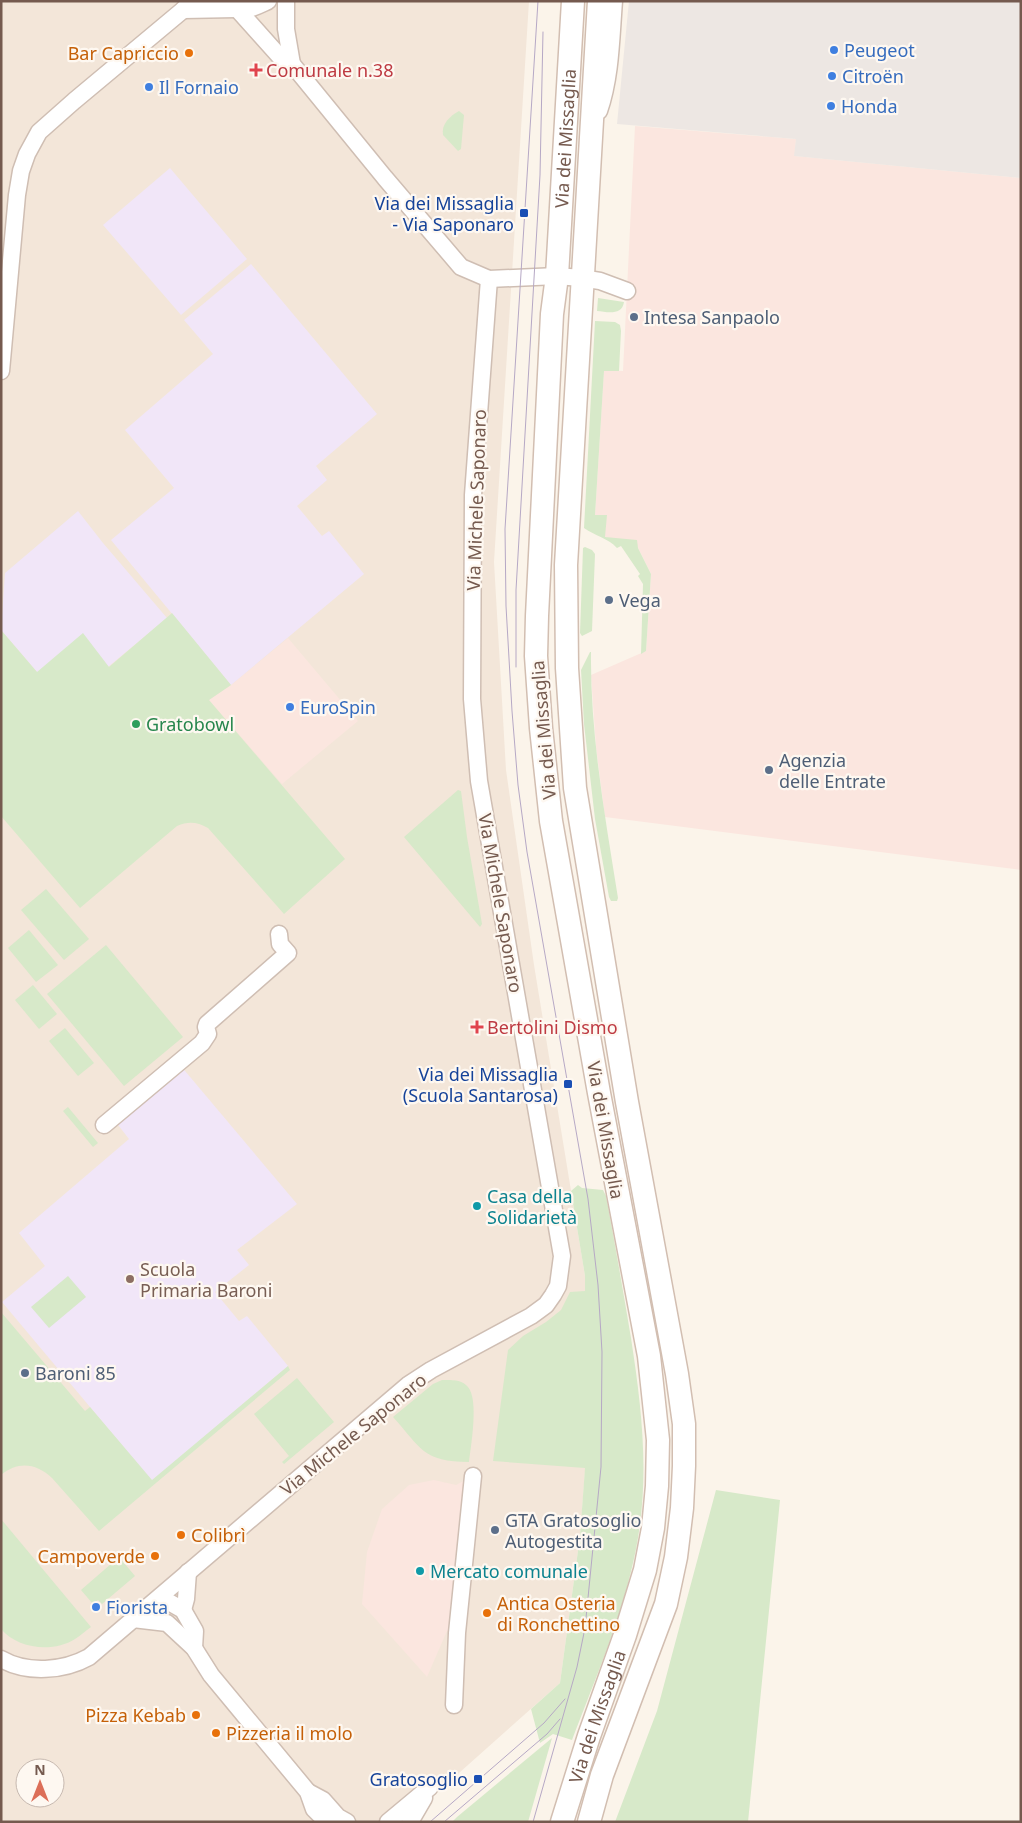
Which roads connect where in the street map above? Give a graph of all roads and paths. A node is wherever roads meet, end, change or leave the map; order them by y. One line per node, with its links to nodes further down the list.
1 (268, 1): 7 (street)
2 (286, 1): 8 (street)
3 (573, 1): 10 (main road, Via dei Missaglia)
4 (599, 1): 9 (main road, Via dei Missaglia)
5 (614, 1): 9 (street, Via dei Missaglia)
6 (187, 6): 7 (street); 14 (street)
7 (234, 7): 8 (street)
8 (292, 64): 12 (street)
9 (592, 132): 11 (main road, Via dei Missaglia)
10 (557, 276): 11 (street); 12 (street); 31 (main road, Via dei Missaglia)
11 (581, 278): 13 (street); 32 (main road, Via dei Missaglia)
12 (489, 279): 18 (street, Via Michele Saponaro)
13 (627, 291)
14 (1, 371)
15 (279, 934): 16 (street)
16 (104, 1125)
17 (472, 1476): 25 (street)
18 (188, 1572): 19 (street, Via Michele Saponaro); 20 (street)
19 (160, 1597): 20 (street); 21 (street, Via Michele Saponaro); 22 (street)
20 (183, 1610): 23 (street)
21 (133, 1619): 22 (street); 24 (street, Via Michele Saponaro)
22 (167, 1623): 23 (street)
23 (194, 1648): 26 (street)
24 (1, 1659)
25 (454, 1704)
26 (308, 1792): 27 (street); 28 (street)
27 (326, 1822)
28 (347, 1822)
29 (388, 1822): 30 (street)
30 (410, 1822)
31 (562, 1822)
32 (589, 1822)

